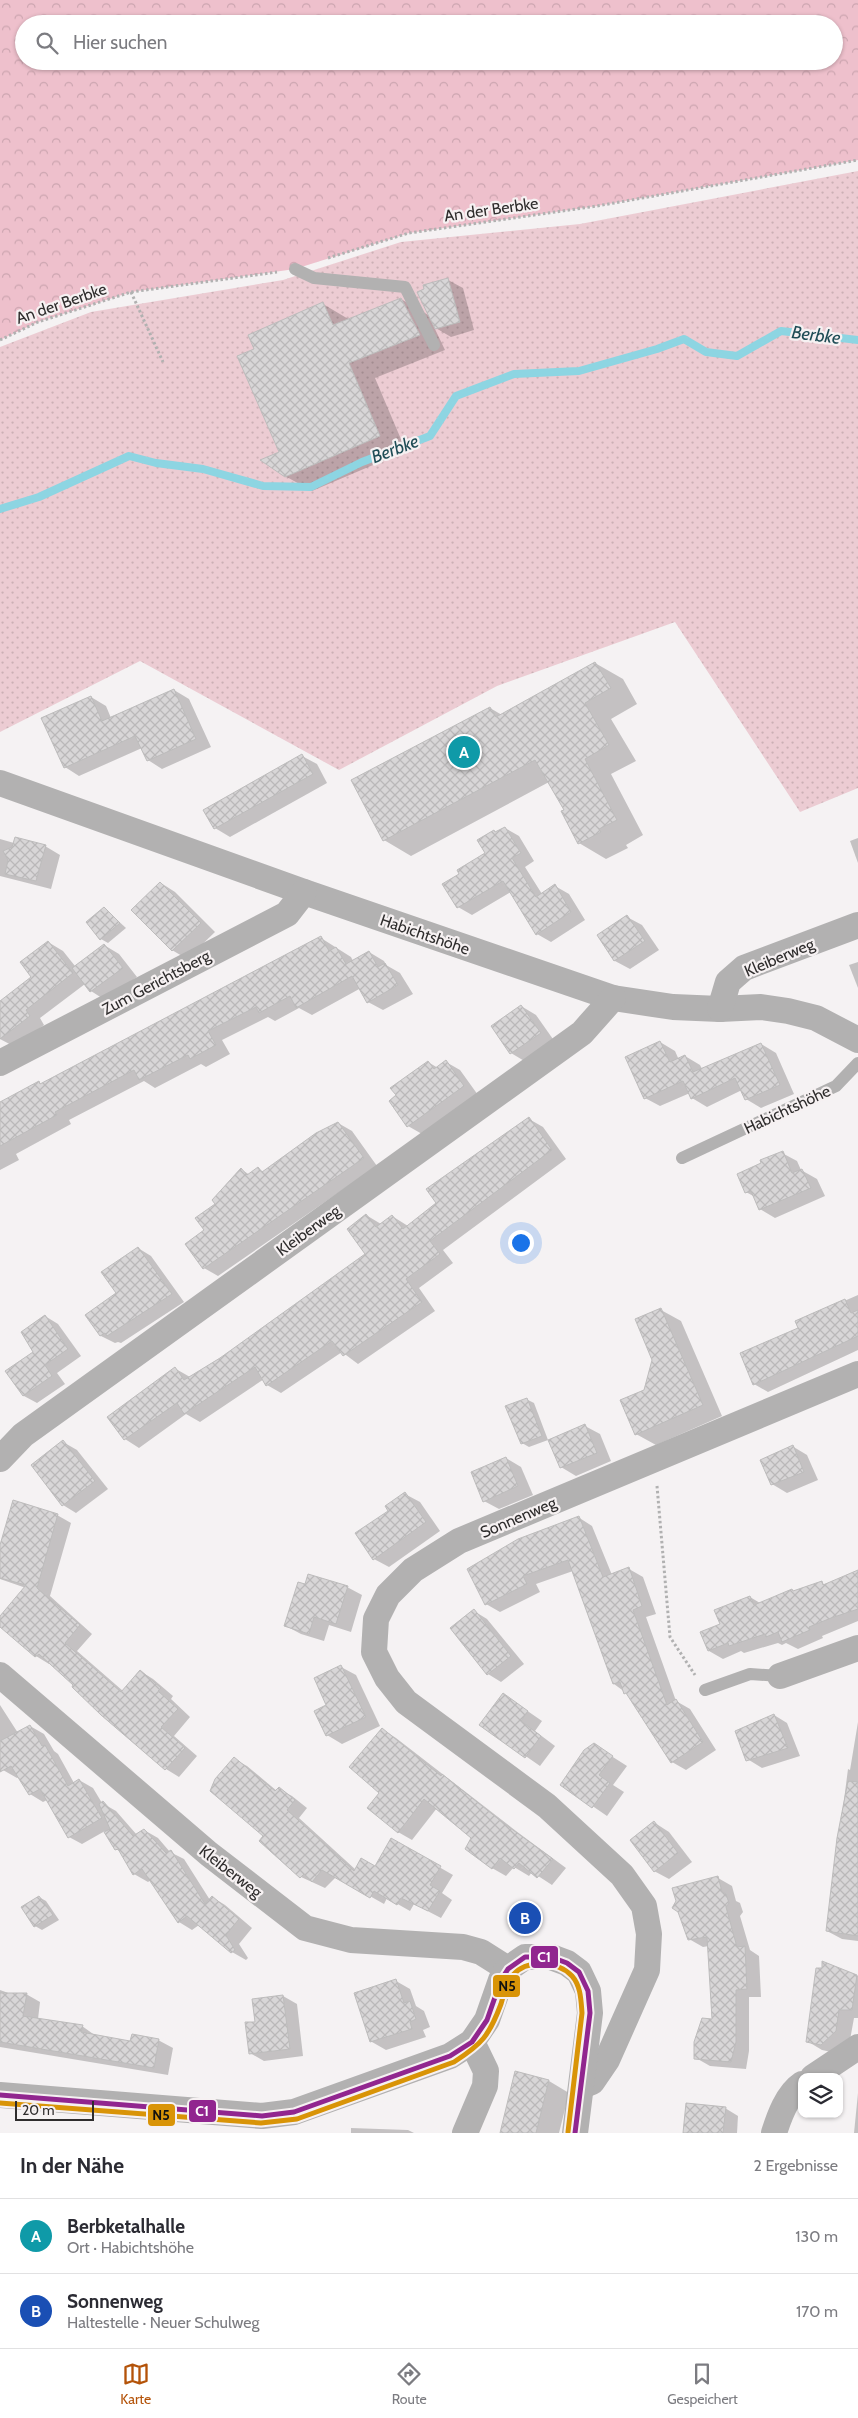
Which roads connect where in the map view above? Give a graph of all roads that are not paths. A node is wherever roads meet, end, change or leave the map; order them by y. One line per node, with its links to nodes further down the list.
1 (295, 269): 2 (lane)
2 (434, 345)
3 (0, 783): 4 (street, Habichtshöhe)
4 (304, 892): 6 (street, Habichtshöhe); 9 (street, Zum Gerichtsberg)
5 (858, 925): 7 (street, Kleiberweg)
6 (613, 998): 7 (street, Habichtshöhe); 13 (street, Kleiberweg)
7 (720, 1009): 8 (street, Habichtshöhe)
8 (858, 1040)
9 (0, 1063)
10 (858, 1064): 11 (lane, Habichtshöhe)
11 (682, 1158)
12 (858, 1374): 22 (street, Sonnenweg)
13 (0, 1459)
14 (858, 1648): 16 (street)
15 (0, 1675): 18 (street, Kleiberweg)
16 (780, 1676): 17 (lane)
17 (705, 1690)
18 (508, 1969): 19 (street); 22 (street)
19 (472, 2042): 24 (street); 25 (street)
20 (858, 2047): 21 (street)
21 (819, 2073)
22 (582, 2086): 26 (street)
23 (798, 2087): 27 (street)
24 (0, 2095)
25 (465, 2133)
26 (575, 2133)
27 (774, 2133)

